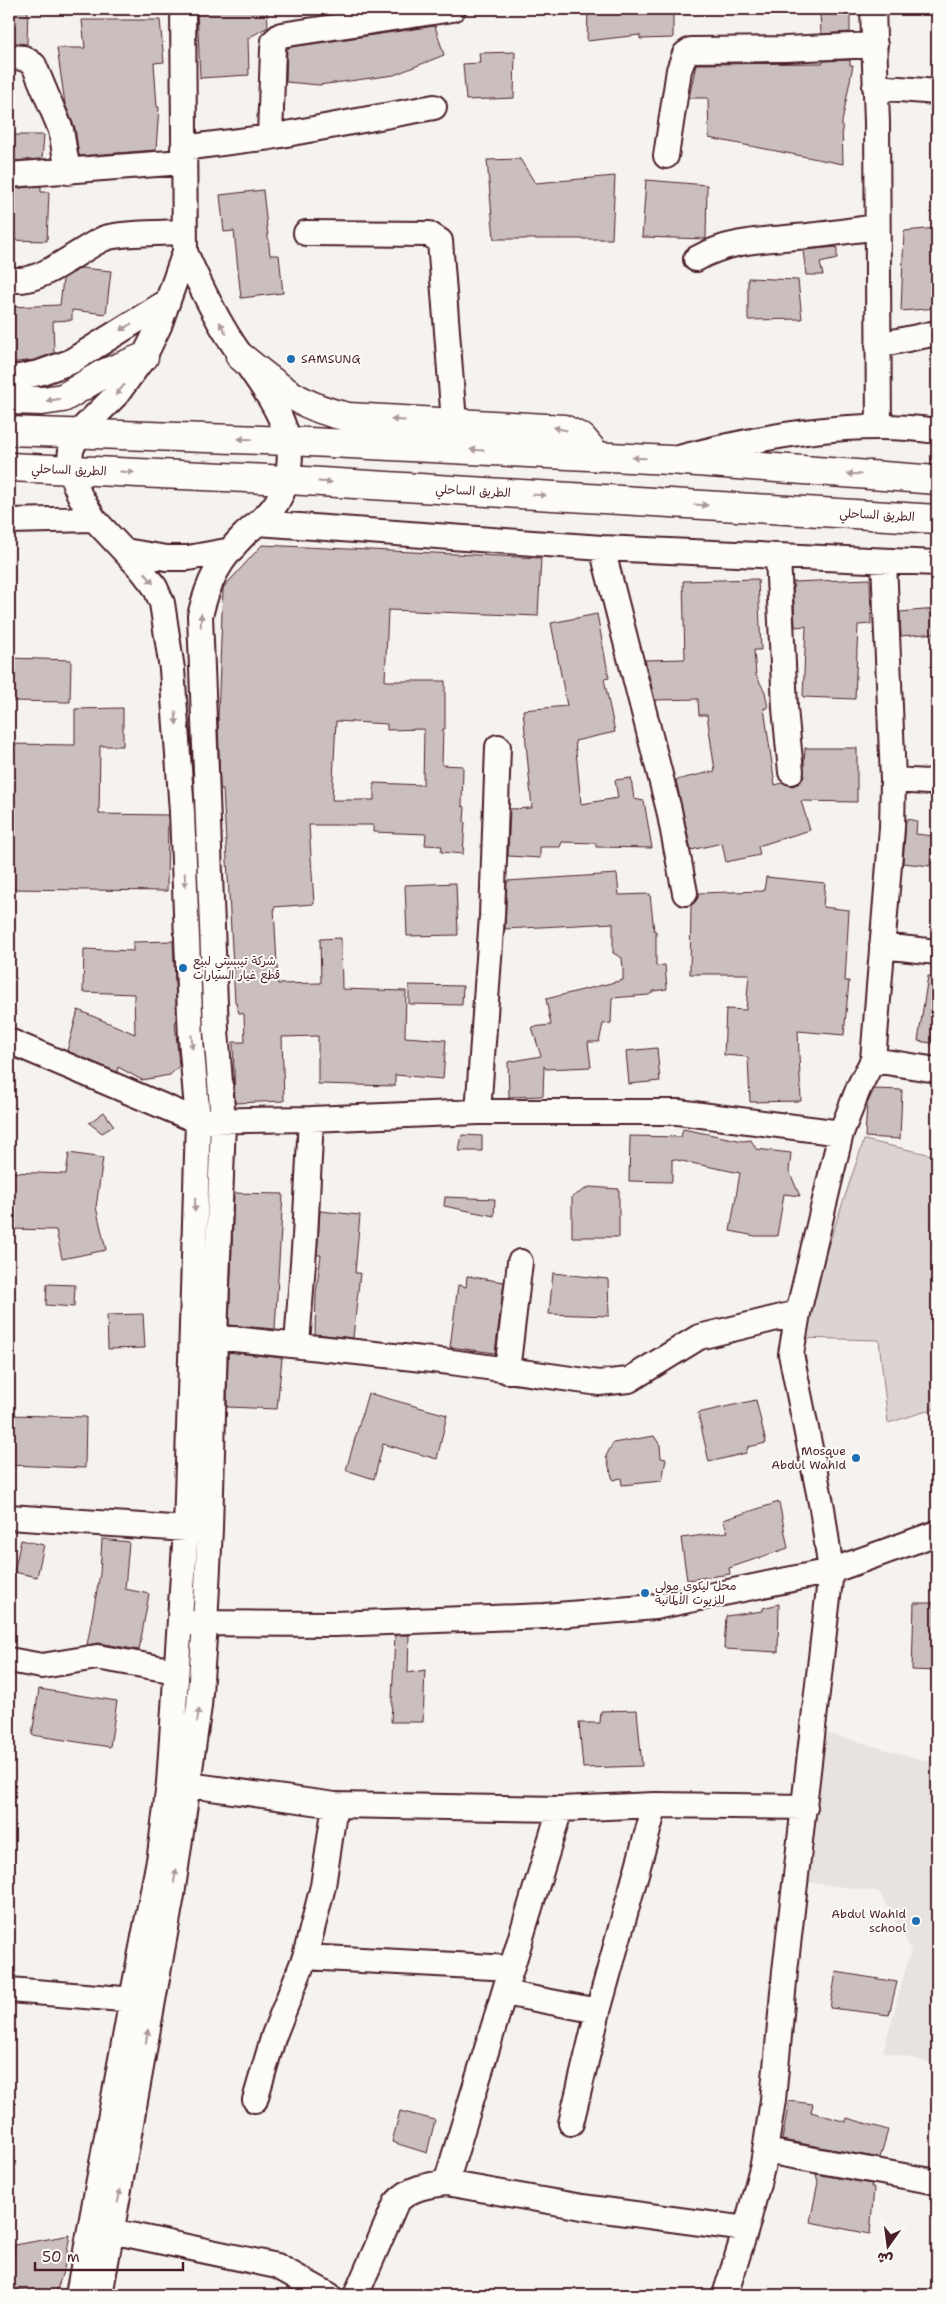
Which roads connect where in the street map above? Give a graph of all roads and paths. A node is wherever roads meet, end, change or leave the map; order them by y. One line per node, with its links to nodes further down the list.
1 (183, 9): 10 (street)
2 (453, 9): 9 (street)
3 (873, 9): 4 (street)
4 (875, 45): 6 (street); 11 (street)
5 (9, 57): 12 (street)
6 (875, 87): 7 (street); 14 (street)
7 (937, 92)
8 (434, 107): 9 (street)
9 (270, 137): 10 (street)
10 (183, 155): 12 (street); 16 (street)
11 (666, 156)
12 (68, 172): 13 (street)
13 (9, 175)
14 (877, 227): 17 (street); 21 (street)
15 (306, 232): 26 (street)
16 (185, 242): 18 (street); 19 (street); 22 (street, one-way to 16)
17 (696, 259)
18 (9, 279)
19 (168, 301): 23 (street); 24 (street, one-way to 24)
20 (937, 333): 21 (street)
21 (878, 345): 27 (street)
22 (240, 356): 26 (highway, one-way to 22); 31 (street)
23 (144, 357): 25 (highway, one-way to 25); 30 (street, one-way to 30)
24 (9, 379)
25 (9, 400)
26 (454, 422): 32 (highway, one-way to 26)
27 (879, 426): 29 (street); 33 (street)
28 (9, 431): 30 (highway)
29 (937, 431)
30 (78, 432): 31 (highway, one-way to 30); 36 (street)
31 (289, 441): 32 (highway, one-way to 31); 38 (street)
32 (598, 457): 33 (highway, one-way to 32)
33 (670, 460): 37 (highway, one-way to 33)
34 (937, 466): 37 (street)
35 (9, 467): 36 (highway, الطريق الساحلي)
36 (69, 470): 38 (highway, الطريق الساحلي, one-way to 38); 40 (street)
37 (891, 477): 39 (highway)
38 (288, 480): 41 (highway, الطريق الساحلي, one-way to 41); 43 (street)
39 (937, 480)
40 (94, 519): 42 (street); 46 (street)
41 (937, 519)
42 (9, 521)
43 (258, 523): 44 (street); 45 (street)
44 (602, 548): 47 (street); 54 (street)
45 (232, 550): 46 (street); 63 (street, one-way to 45)
46 (125, 552): 62 (street, one-way to 62)
47 (778, 556): 48 (street); 51 (street)
48 (884, 561): 49 (street); 53 (street)
49 (937, 562)
50 (498, 747): 60 (street)
51 (791, 772)
52 (937, 779): 53 (street)
53 (893, 780): 55 (street)
54 (685, 894)
55 (882, 946): 56 (street); 58 (street)
56 (937, 952)
57 (9, 1041): 62 (street)
58 (873, 1060): 59 (street); 64 (street)
59 (937, 1070)
60 (478, 1112): 61 (street); 64 (street)
61 (311, 1120): 63 (street); 68 (street)
62 (198, 1121): 63 (street); 72 (street, one-way to 72)
63 (223, 1122): 67 (street)
64 (841, 1133): 66 (street)
65 (520, 1262): 69 (street)
66 (798, 1312): 69 (street); 74 (street)
67 (215, 1337): 68 (street); 71 (street)
68 (296, 1344): 69 (street)
69 (507, 1371)
70 (9, 1518): 72 (street)
71 (210, 1529): 72 (street); 76 (street)
72 (186, 1530): 75 (street)
73 (937, 1533): 74 (street)
74 (831, 1571): 76 (street); 82 (street)
75 (180, 1622): 76 (street); 78 (street)
76 (205, 1624): 79 (street, one-way to 76)
77 (9, 1660): 78 (street)
78 (176, 1671): 88 (street)
79 (189, 1785): 80 (street); 88 (street, one-way to 79)
80 (335, 1805): 83 (street); 84 (street)
81 (655, 1805): 82 (street); 83 (street); 89 (street)
82 (805, 1807): 92 (street)
83 (560, 1809): 85 (street)
84 (305, 1957): 85 (street); 90 (street)
85 (511, 1968): 87 (street)
86 (9, 1990): 88 (street)
87 (504, 1993): 89 (street); 93 (street)
88 (142, 2000): 95 (street)
89 (598, 2011): 91 (street)
90 (255, 2100)
91 (570, 2122)
92 (765, 2151): 94 (street); 96 (street)
93 (446, 2182): 96 (street); 100 (street)
94 (937, 2182)
95 (102, 2229): 97 (street); 98 (street); 99 (street)
96 (746, 2229): 101 (street)
97 (78, 2295)
98 (100, 2295)
99 (329, 2295)
100 (356, 2295)
101 (725, 2295)

